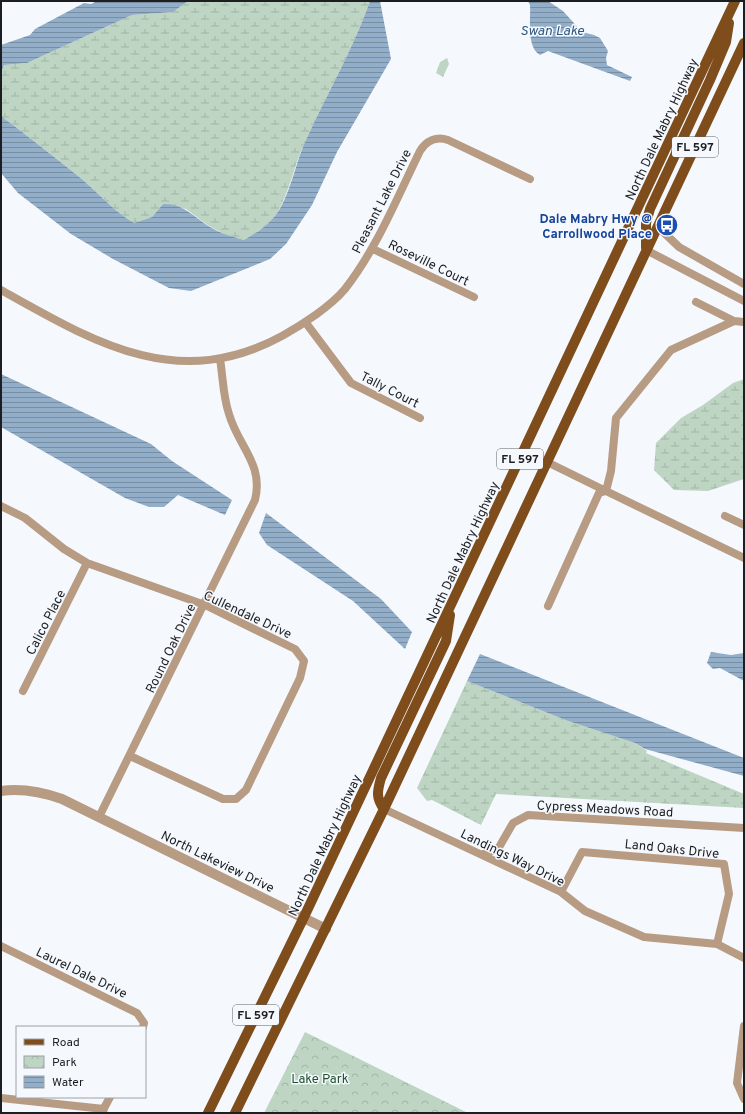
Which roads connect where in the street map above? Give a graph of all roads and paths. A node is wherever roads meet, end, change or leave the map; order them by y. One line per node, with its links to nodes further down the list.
1 (735, 1): 2 (main road, North Dale Mabry Highway / FL 597)
2 (730, 11): 7 (main road); 27 (main road, North Dale Mabry Highway / FL 597)
3 (744, 43): 5 (main road, FL 597)
4 (530, 179): 6 (street, Pleasant Lake Drive)
5 (657, 226): 7 (main road, FL 597); 8 (street)
6 (373, 249): 12 (street, Roseville Court); 17 (street, Pleasant Lake Drive)
7 (646, 250): 11 (street); 20 (main road, FL 597)
8 (729, 276): 9 (street); 11 (street)
9 (744, 284)
10 (1, 290): 18 (street, Pleasant Lake Drive)
11 (722, 290): 13 (street)
12 (474, 297)
13 (744, 301)
14 (696, 302): 15 (street)
15 (734, 321): 16 (street); 21 (street)
16 (744, 322)
17 (306, 323): 18 (street, Pleasant Lake Drive); 19 (street, Tally Court)
18 (220, 359): 28 (street, Round Oak Drive)
19 (420, 418)
20 (547, 462): 21 (street); 33 (main road, FL 597)
21 (606, 491): 25 (street); 29 (street)
22 (1, 506): 26 (street, Cullendale Drive)
23 (725, 516): 24 (street)
24 (744, 525)
25 (744, 558)
26 (87, 563): 28 (street, Cullendale Drive); 30 (street, Calico Place)
27 (452, 603): 33 (main road); 38 (main road, North Dale Mabry Highway / FL 597)
28 (205, 605): 31 (street, Round Oak Drive); 31 (street, Cullendale Drive)
29 (548, 606)
30 (23, 691)
31 (130, 756): 34 (street, Round Oak Drive)
32 (1, 791): 34 (street, North Lakeview Drive)
33 (384, 809): 36 (street, Landings Way Drive); 39 (main road, FL 597)
34 (99, 817): 38 (street, North Lakeview Drive)
35 (744, 828): 36 (street, Cypress Meadows Road)
36 (483, 854): 37 (street, Landings Way Drive)
37 (561, 892): 40 (street, Landings Way Drive); 40 (street, Land Oaks Drive)
38 (304, 917): 39 (street, North Lakeview Drive); 49 (main road, North Dale Mabry Highway / FL 597)
39 (326, 929): 50 (main road, FL 597)
40 (717, 944): 42 (street, Landings Way Drive)
41 (1, 946): 43 (street, Laurel Dale Drive)
42 (744, 958)
43 (144, 1026)
44 (744, 1026): 47 (street)
45 (1, 1098): 48 (street)
46 (109, 1098): 48 (street)
47 (744, 1100)
48 (102, 1111)
49 (208, 1113)
50 (235, 1113)

